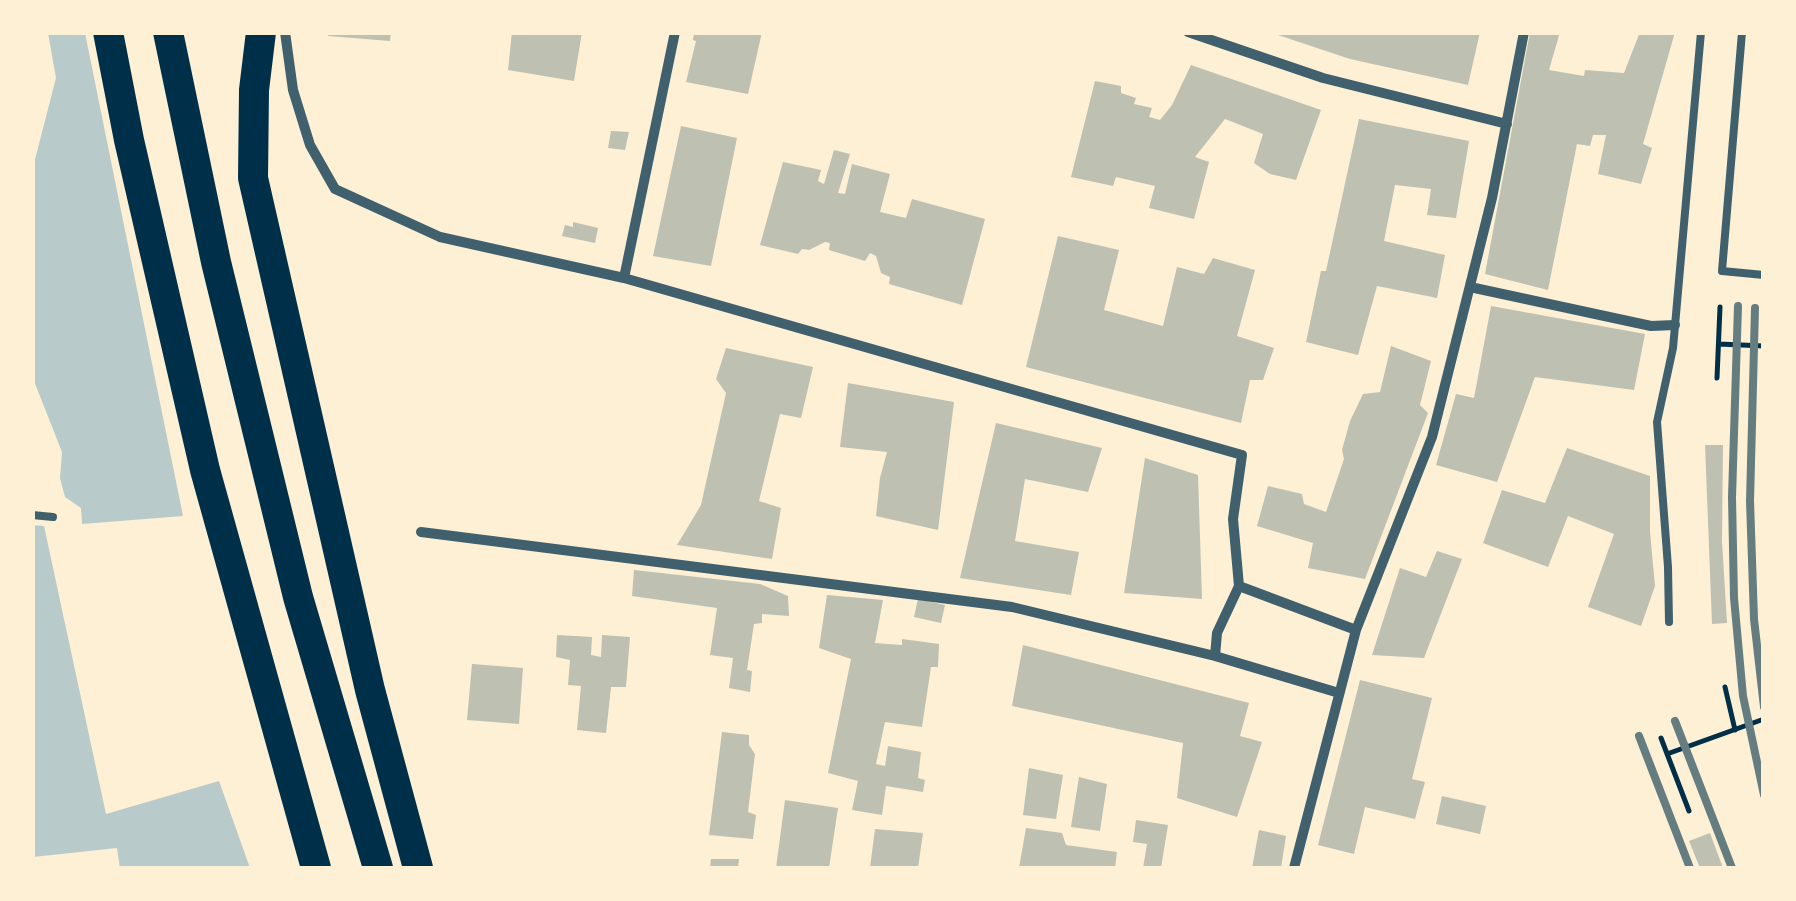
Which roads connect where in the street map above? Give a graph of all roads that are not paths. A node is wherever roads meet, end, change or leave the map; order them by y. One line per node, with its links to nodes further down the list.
1 (108, 32): 23 (highway)
2 (168, 32): 24 (highway)
3 (261, 32): 25 (highway)
4 (285, 32): 12 (street)
5 (675, 32): 12 (street)
6 (1188, 32): 10 (street)
7 (1524, 32): 10 (street)
8 (1701, 32): 14 (lane)
9 (1742, 32): 11 (lane)
10 (1506, 124): 13 (street)
11 (1764, 275)
12 (624, 278): 18 (street)
13 (1470, 287): 14 (street); 20 (street)
14 (1674, 326): 19 (lane)
15 (32, 515): 16 (lane)
16 (53, 517)
17 (421, 532): 21 (street)
18 (1239, 586): 20 (street); 21 (street)
19 (1668, 622)
20 (1356, 630): 22 (street)
21 (1215, 656): 22 (street)
22 (1339, 693): 26 (street)
23 (316, 868)
24 (378, 868)
25 (418, 868)
26 (1294, 868)

